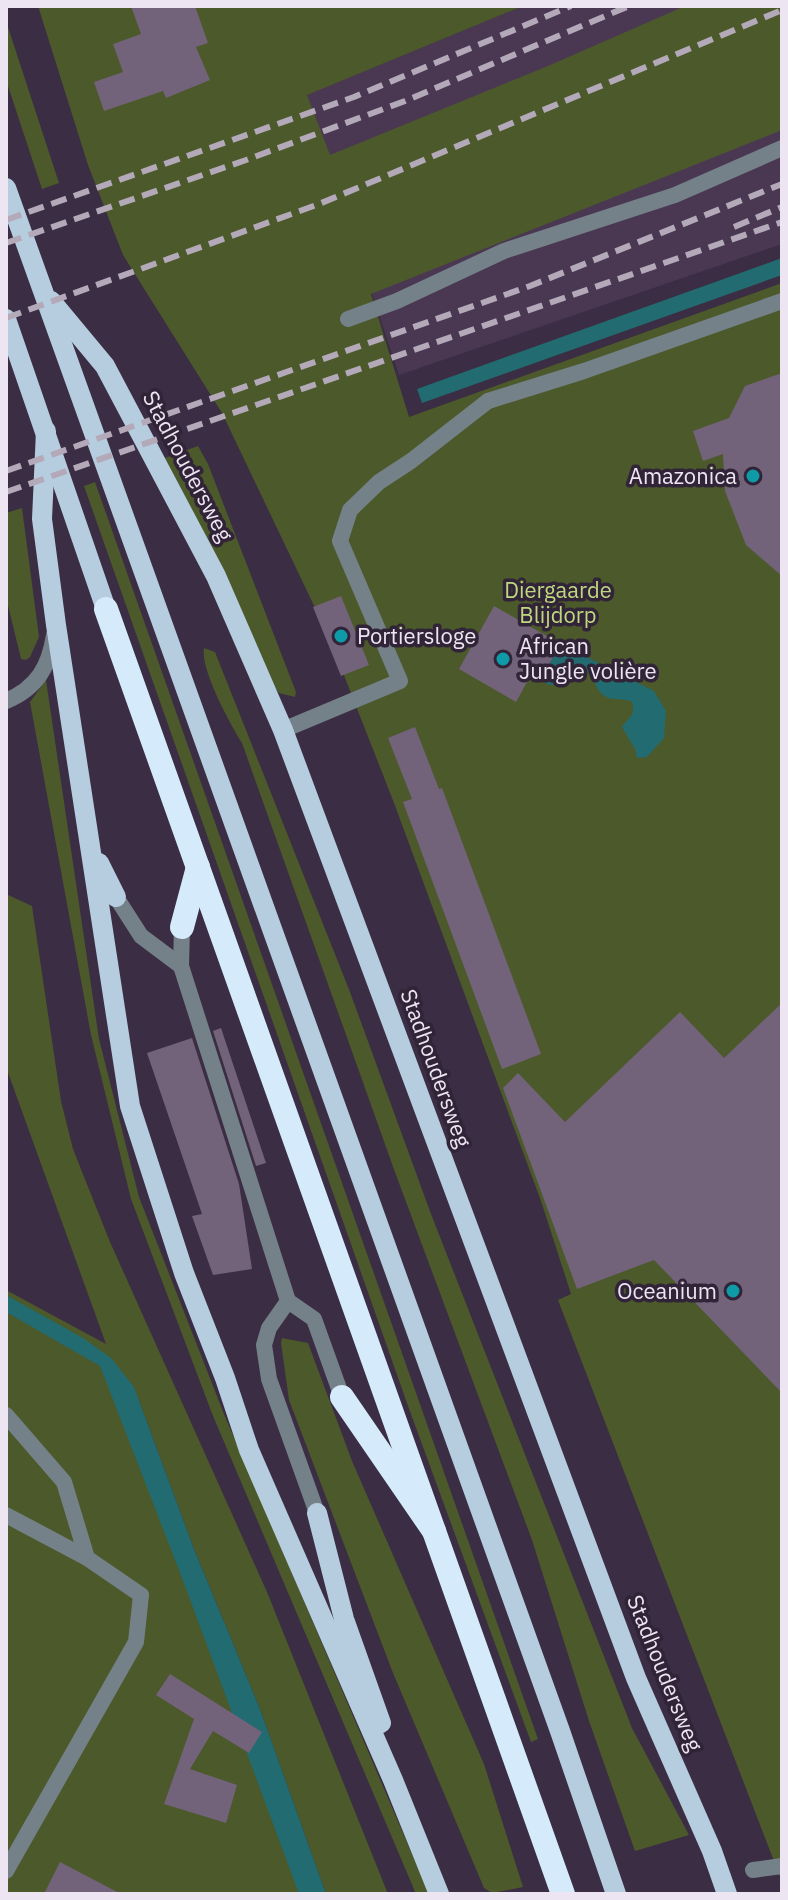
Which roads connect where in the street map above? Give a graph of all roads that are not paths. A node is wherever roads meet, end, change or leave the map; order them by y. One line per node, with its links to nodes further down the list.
1 (782, 148): 6 (street)
2 (6, 188): 3 (main road, Stadhoudersweg)
3 (41, 288): 11 (main road, Stadhoudersweg); 30 (main road, Stadhoudersweg)
4 (782, 301): 11 (street)
5 (6, 319): 7 (main road)
6 (348, 319)
7 (46, 431): 8 (main road); 9 (main road)
8 (106, 609): 13 (highway)
9 (56, 625): 10 (street); 12 (main road)
10 (6, 701)
11 (283, 730): 31 (main road, Stadhoudersweg)
12 (90, 845): 14 (main road); 24 (main road)
13 (198, 867): 15 (highway); 22 (highway)
14 (116, 897): 16 (street)
15 (182, 927): 16 (street)
16 (181, 966): 17 (street)
17 (288, 1301): 18 (street); 20 (street)
18 (342, 1397): 22 (highway)
19 (6, 1415): 23 (street)
20 (317, 1513): 24 (main road)
21 (6, 1515): 23 (street)
22 (434, 1531): 29 (highway)
23 (87, 1558): 27 (street)
24 (393, 1780): 28 (main road)
25 (782, 1866): 26 (street)
26 (753, 1870)
27 (6, 1871)
28 (439, 1894)
29 (563, 1894)
30 (616, 1894)
31 (727, 1894)

